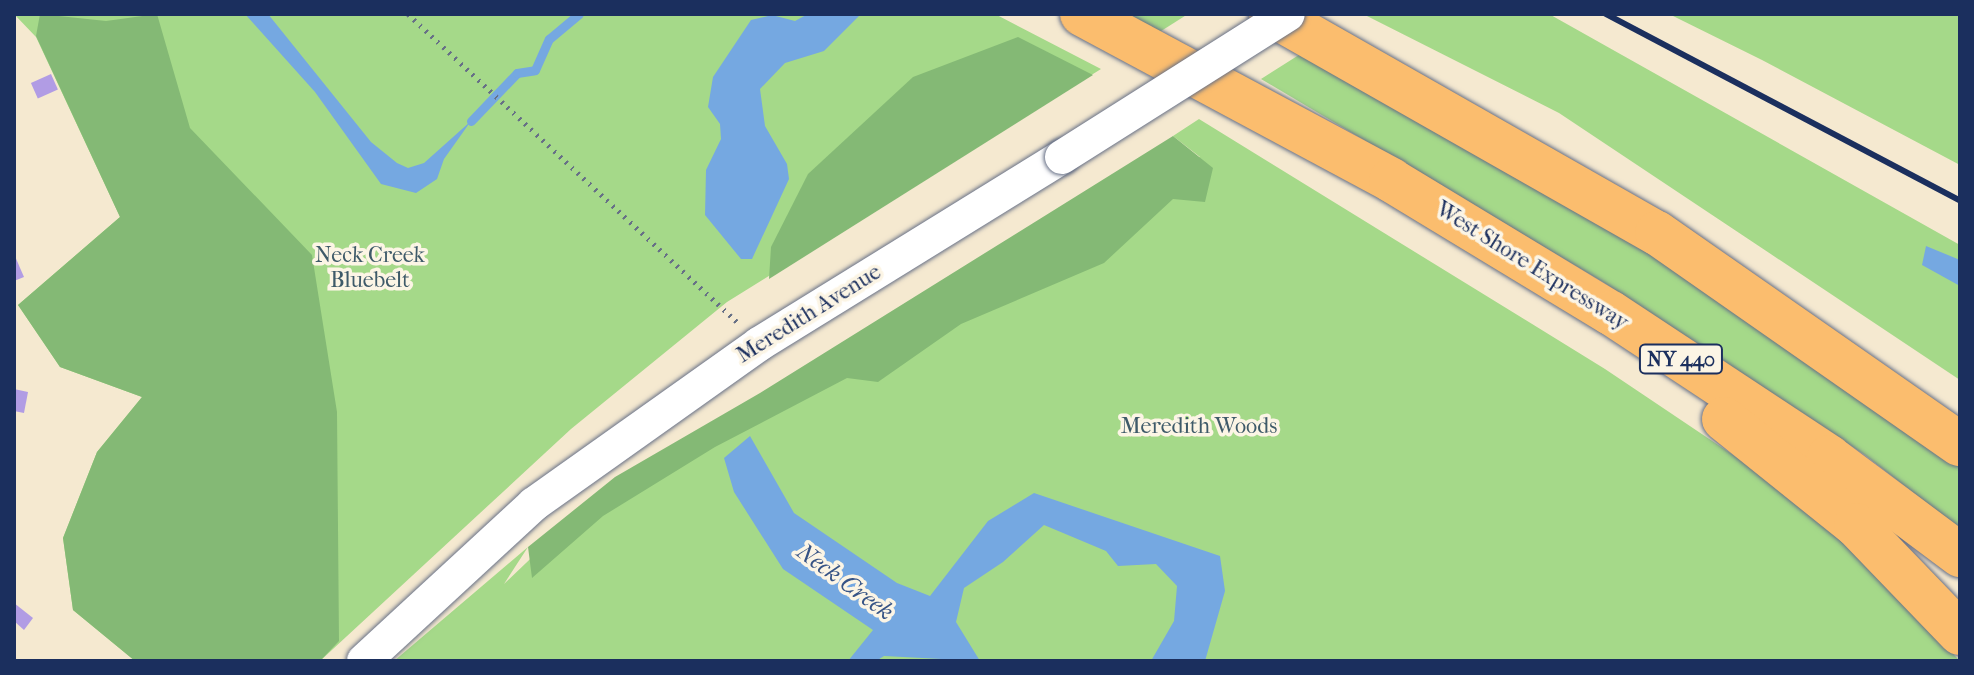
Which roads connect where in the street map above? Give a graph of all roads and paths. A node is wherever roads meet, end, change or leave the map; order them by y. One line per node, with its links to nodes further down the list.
1 (408, 14): 7 (path)
2 (1082, 14): 5 (highway, West Shore Expressway / NY 440)
3 (1271, 14): 6 (highway)
4 (1288, 14): 7 (street, Meredith Avenue, bridge)
5 (1391, 180): 10 (highway, West Shore Expressway / NY 440); 11 (highway)
6 (1657, 233): 8 (highway); 9 (highway)
7 (759, 344): 12 (street, Meredith Avenue)
8 (1960, 413)
9 (1960, 444)
10 (1960, 555)
11 (1960, 633)
12 (364, 661)

